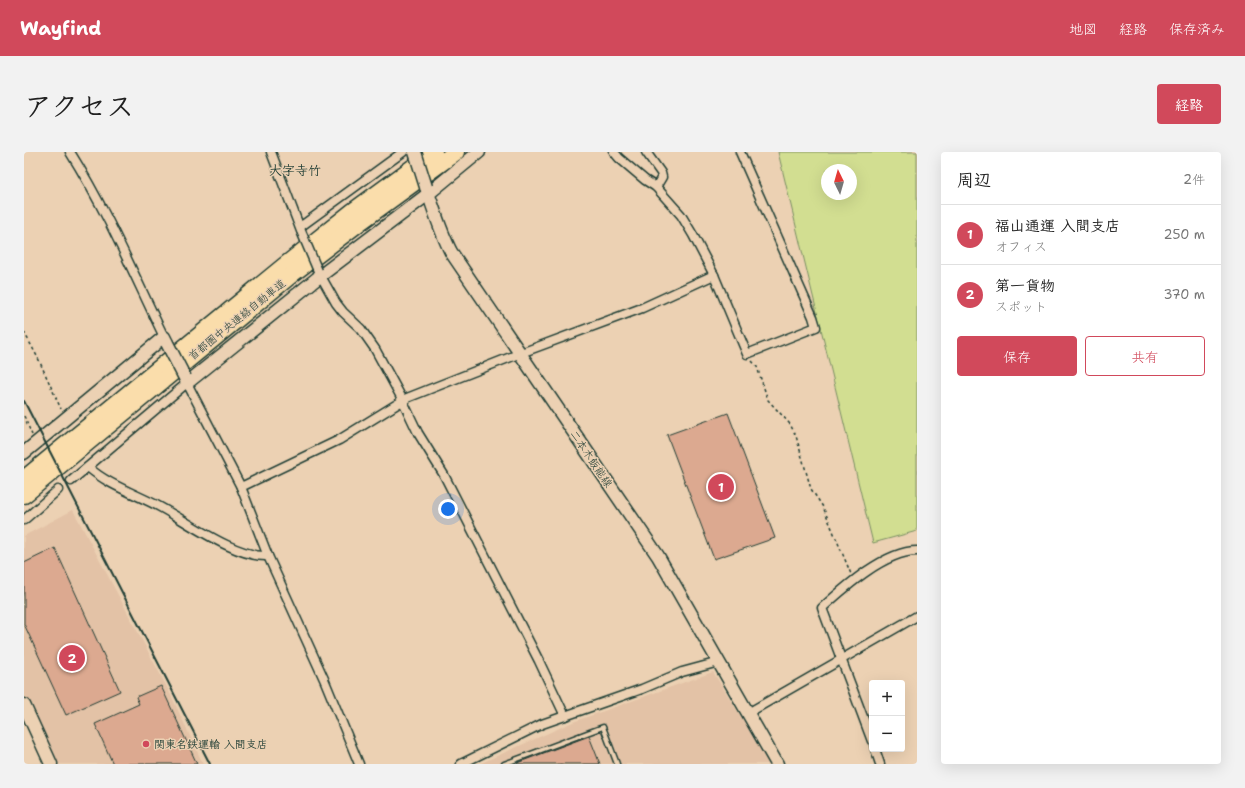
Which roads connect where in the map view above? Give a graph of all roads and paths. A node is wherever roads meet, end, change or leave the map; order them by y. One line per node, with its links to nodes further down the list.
1 (70, 152): 17 (street)
2 (271, 152): 13 (street)
3 (403, 152): 13 (street)
4 (415, 152): 12 (main road, 二本木飯能線, bridge)
5 (434, 152): 27 (highway, 首都圏中央連絡自動車道)
6 (456, 152): 31 (highway, 首都圏中央連絡自動車道)
7 (480, 152): 12 (main road)
8 (614, 152): 11 (street)
9 (646, 152): 11 (street)
10 (740, 152): 19 (street)
11 (656, 187): 15 (street)
12 (427, 191): 14 (main road); 18 (main road, 二本木飯能線)
13 (301, 229): 14 (street, bridge)
14 (319, 273): 20 (main road); 21 (street)
15 (714, 275): 18 (street); 19 (street)
16 (24, 332): 23 (path)
17 (165, 340): 20 (main road, bridge); 23 (main road)
18 (521, 353): 21 (street); 38 (main road, 二本木飯能線)
19 (747, 354): 35 (path)
20 (186, 381): 26 (street); 29 (street)
21 (402, 401): 29 (street); 41 (street)
22 (24, 416): 24 (path)
23 (65, 418): 24 (main road)
24 (36, 443): 25 (main road)
25 (24, 453)
26 (88, 467): 28 (street); 34 (street)
27 (24, 479)
28 (71, 481)
29 (241, 487): 34 (street)
30 (58, 490): 32 (street)
31 (24, 495)
32 (24, 520)
33 (917, 551): 35 (street)
34 (268, 556): 45 (street)
35 (854, 580): 37 (street)
36 (917, 616): 37 (street)
37 (842, 660): 40 (street); 42 (street)
38 (719, 662): 40 (main road, 二本木飯能線); 41 (street)
39 (24, 705): 44 (main road)
40 (748, 713): 49 (main road, 二本木飯能線)
41 (565, 716): 46 (street)
42 (869, 733)
43 (876, 752): 50 (street)
44 (51, 764)
45 (359, 764)
46 (461, 764)
47 (504, 764): 48 (lane)
48 (618, 764)
49 (777, 764)
50 (880, 764)

